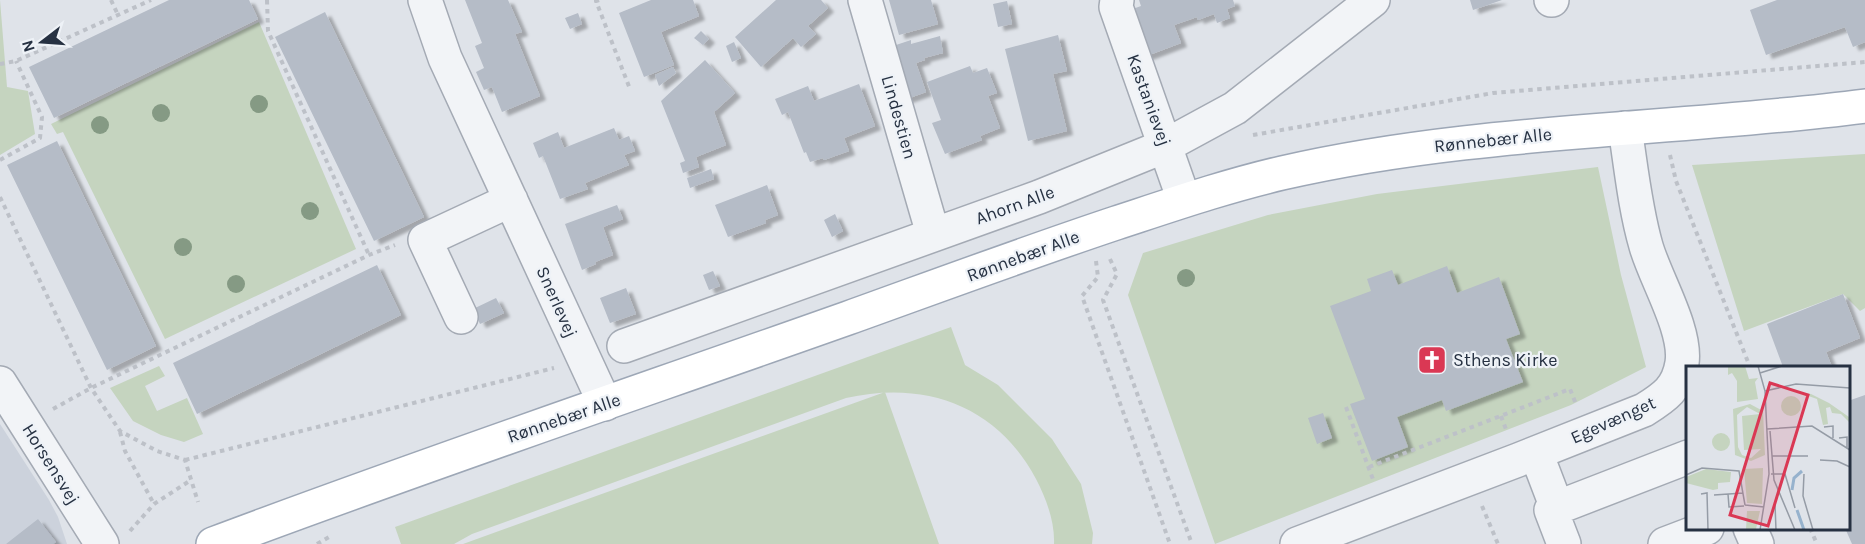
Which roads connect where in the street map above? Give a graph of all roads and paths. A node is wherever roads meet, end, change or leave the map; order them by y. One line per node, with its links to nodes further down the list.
1 (111, 0): 9 (path)
2 (151, 0): 9 (path)
3 (267, 0): 26 (path)
4 (425, 0): 21 (street, Snerlevej)
5 (598, 0): 13 (path)
6 (865, 0): 24 (street, Lindestien)
7 (1117, 0): 18 (street, Kastanievej)
8 (1373, 0): 18 (street, Ahorn Alle)
9 (118, 15): 10 (path)
10 (16, 61): 12 (path); 19 (path)
11 (1865, 62): 17 (path)
12 (0, 64)
13 (630, 89)
14 (1865, 106): 15 (main road, Rønnebær Alle)
15 (1662, 124): 16 (main road, Rønnebær Alle); 31 (path)
16 (1625, 128): 22 (main road, Rønnebær Alle); 33 (street, Egevænget)
17 (1248, 135)
18 (1165, 146): 22 (street, Kastanievej); 24 (street, Ahorn Alle)
19 (0, 160)
20 (0, 197): 34 (path)
21 (511, 200): 25 (street); 30 (street, Snerlevej)
22 (1184, 200): 23 (main road, Rønnebær Alle)
23 (1089, 232): 35 (main road, Rønnebær Alle); 56 (path)
24 (933, 234): 29 (street, Ahorn Alle)
25 (425, 240): 26 (path); 28 (street)
26 (369, 255): 34 (path)
27 (1098, 268): 55 (path)
28 (461, 317)
29 (624, 346)
30 (584, 361): 35 (street, Snerlevej); 42 (path)
31 (1750, 366)
32 (0, 383): 37 (street, Horsensvej)
33 (1683, 385): 39 (street, Egevænget)
34 (91, 388): 37 (path); 38 (path)
35 (605, 404): 54 (main road, Rønnebær Alle)
36 (1346, 407): 43 (path)
37 (26, 424): 53 (street, Horsensvej)
38 (120, 430): 42 (path); 47 (path)
39 (1587, 433): 40 (street, Egevænget); 43 (path)
40 (1536, 453): 44 (street, Egevænget); 48 (street)
41 (1686, 458): 48 (street)
42 (185, 460): 45 (path)
43 (1369, 467): 49 (path)
44 (1472, 478): 49 (street, Egevænget); 58 (path)
45 (191, 480): 46 (path); 47 (path)
46 (198, 502)
47 (154, 504): 53 (path)
48 (1557, 508): 59 (street)
49 (1385, 511): 57 (street, Egevænget)
50 (1704, 529): 60 (street)
51 (1750, 529): 61 (street)
52 (1810, 529): 62 (path)
53 (114, 540)
54 (213, 544)
55 (1170, 544)
56 (1192, 544)
57 (1297, 544)
58 (1498, 544)
59 (1564, 544)
60 (1665, 544)
61 (1757, 544)
62 (1817, 544)

